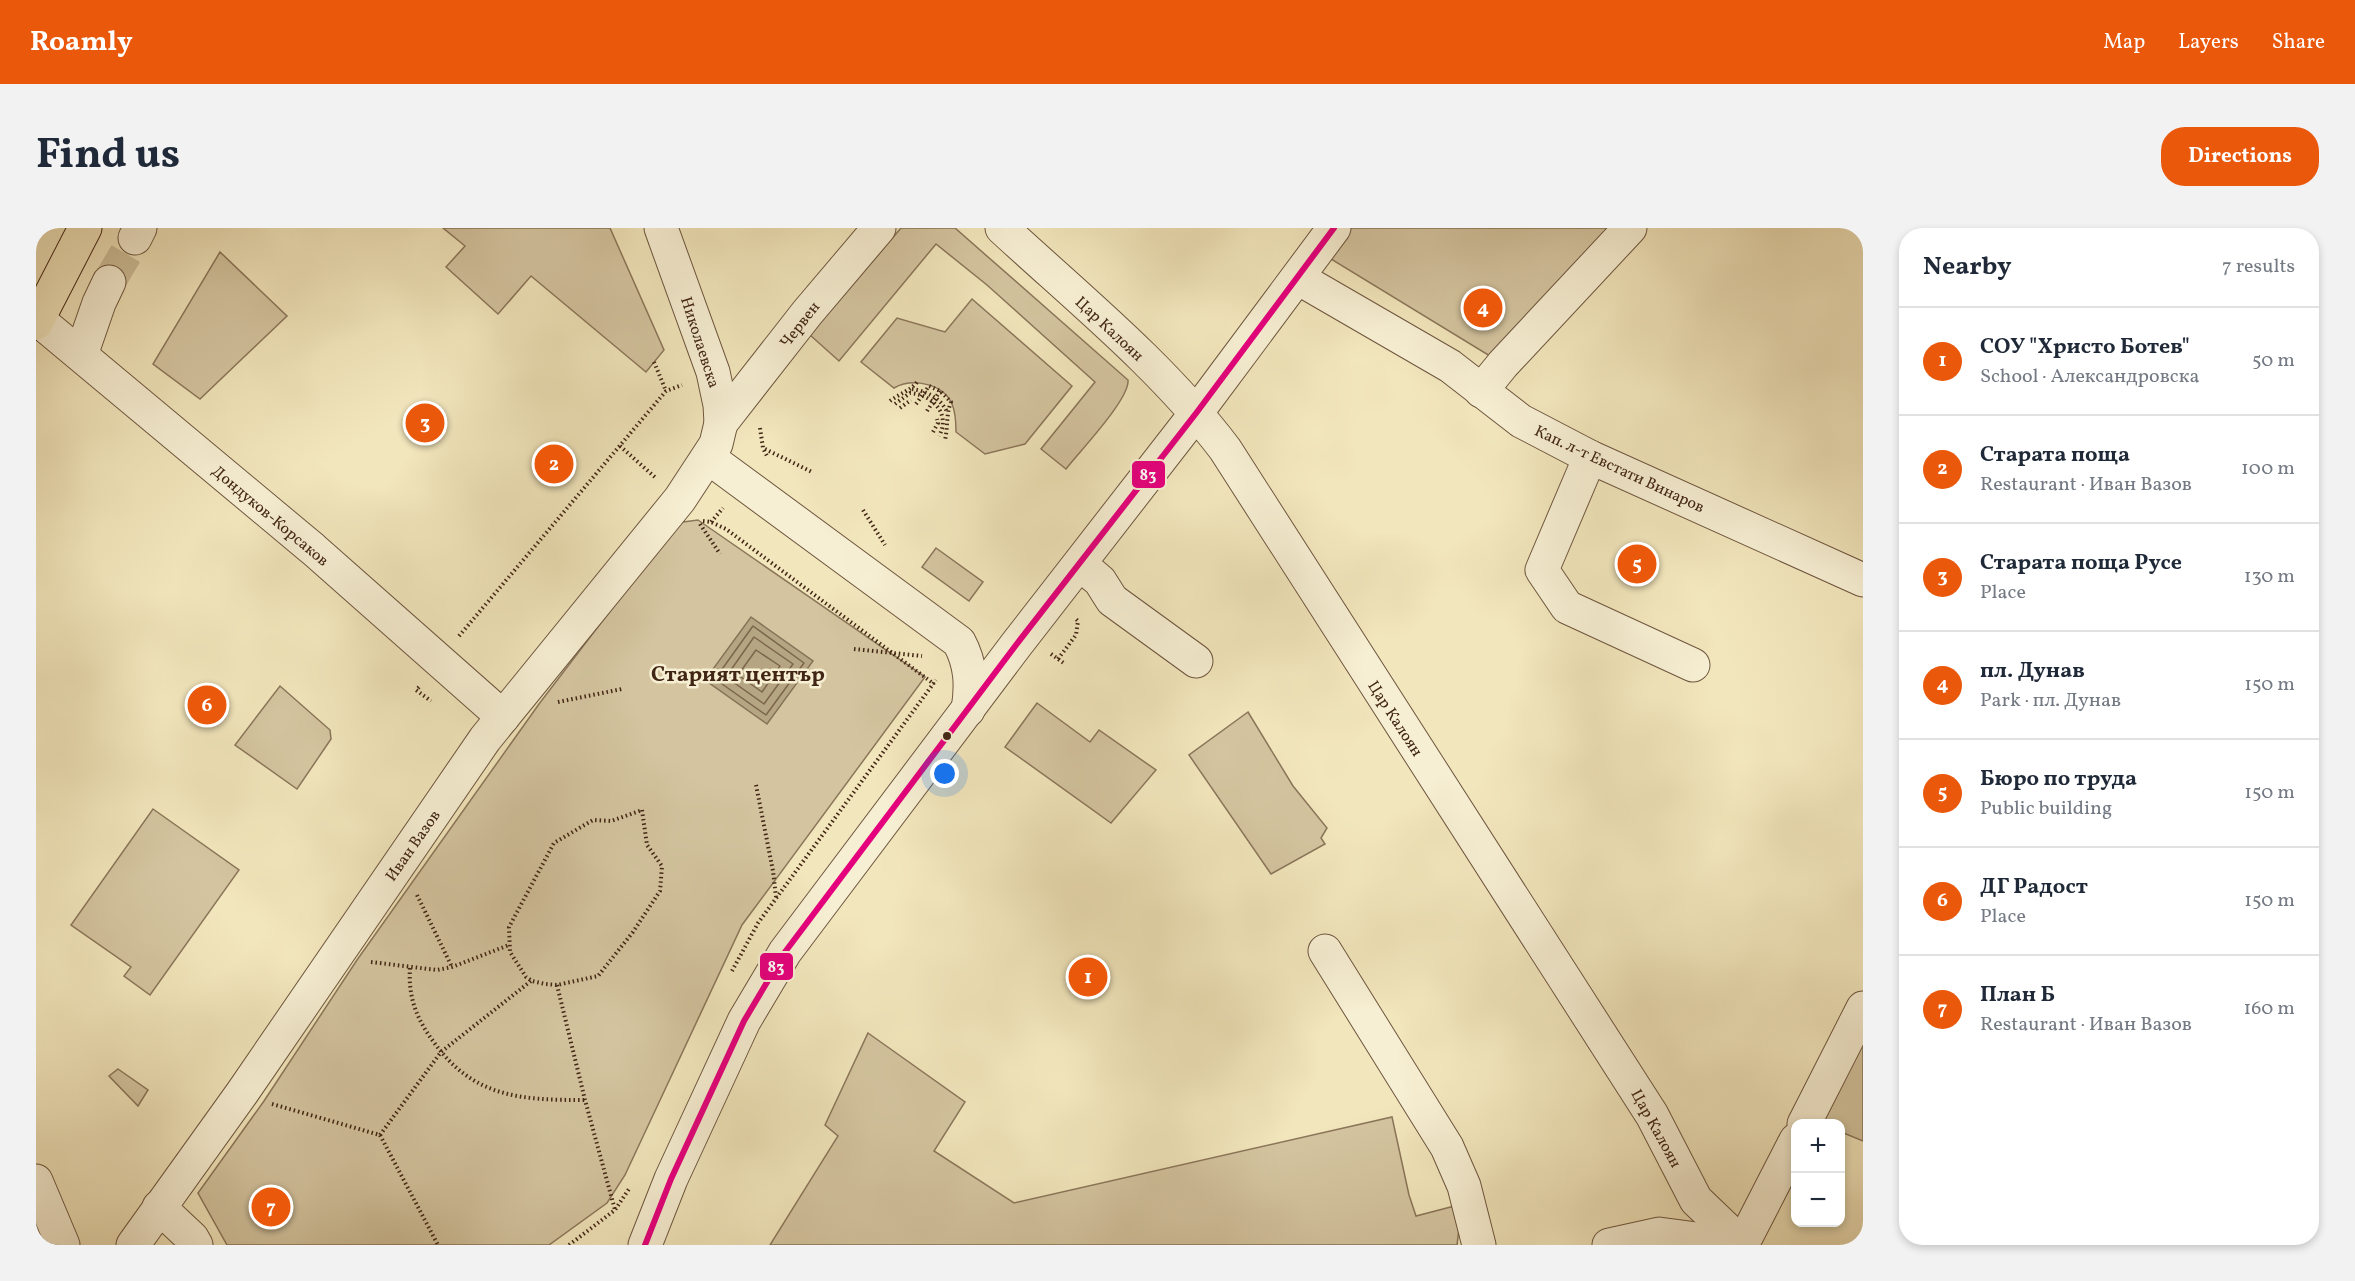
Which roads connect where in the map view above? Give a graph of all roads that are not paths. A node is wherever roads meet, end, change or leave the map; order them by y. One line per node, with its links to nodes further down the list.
1 (85, 228): 9 (main road)
2 (661, 228): 13 (street, Николаевска)
3 (879, 228): 13 (street, Червен)
4 (1002, 228): 12 (street, Цар Калоян)
5 (1334, 228): 7 (street)
6 (1630, 228): 11 (street)
7 (1298, 278): 11 (street, Кап. л-т Евстати Винаров); 12 (street)
8 (109, 282): 10 (street)
9 (37, 320): 10 (street, Дондуков-Корсаков)
10 (81, 355): 21 (street, Дондуков-Корсаков)
11 (1481, 391): 14 (street, Кап. л-т Евстати Винаров)
12 (1197, 412): 16 (street); 34 (street, Цар Калоян)
13 (721, 423): 15 (street, Николаевска)
14 (1590, 457): 17 (street, Кап. л-т Евстати Винаров); 19 (street)
15 (708, 458): 20 (street); 21 (street, Иван Вазов)
16 (1080, 564): 18 (street); 20 (street)
17 (1863, 580)
18 (1196, 662)
19 (1693, 665)
20 (968, 710): 31 (street)
21 (503, 717): 27 (street, Иван Вазов)
22 (1325, 951): 32 (street)
23 (1863, 1008): 24 (street)
24 (1807, 1119)
25 (1791, 1150): 34 (street)
26 (36, 1181): 28 (street)
27 (159, 1207): 29 (street, Иван Вазов); 30 (street)
28 (63, 1245)
29 (133, 1245)
30 (196, 1245)
31 (645, 1245)
32 (1479, 1245)
33 (1609, 1245): 34 (street)
34 (1742, 1245)

